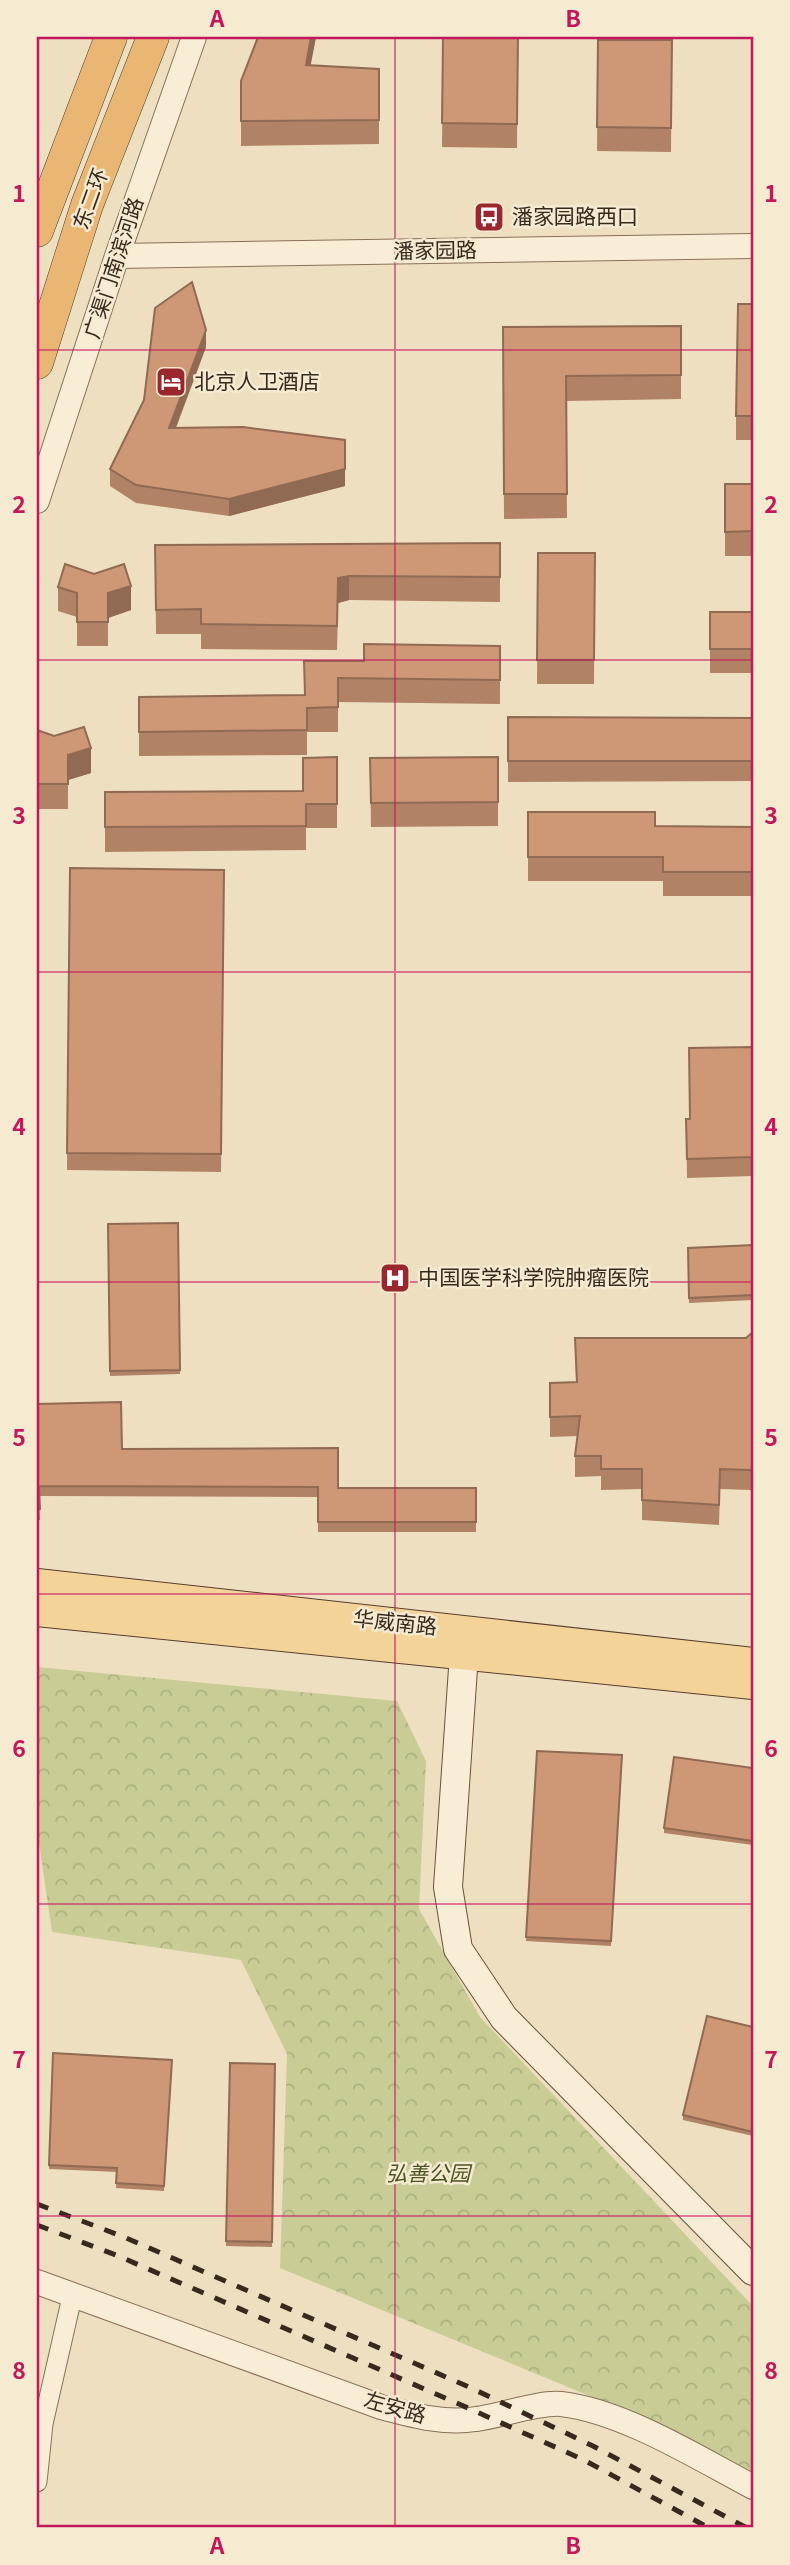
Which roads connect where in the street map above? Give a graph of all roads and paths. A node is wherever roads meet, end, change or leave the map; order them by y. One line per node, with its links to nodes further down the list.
1 (111, 37): 4 (highway, 东二环)
2 (153, 37): 7 (highway, 东二环)
3 (194, 37): 6 (street, 广渠门南滨河路)
4 (37, 231)
5 (753, 246): 6 (street, 潘家园路)
6 (117, 256): 8 (street, 广渠门南滨河路)
7 (37, 363)
8 (37, 501)
9 (37, 1584): 12 (main road, 华威南路)
10 (37, 1611): 11 (main road, 华威南路)
11 (464, 1654): 13 (main road, 华威南路); 14 (main road)
12 (753, 1663)
13 (753, 1684)
14 (753, 2271)
15 (37, 2282): 16 (street, 左安路)
16 (72, 2297): 17 (street); 18 (street, 左安路)
17 (37, 2482)
18 (753, 2487)

